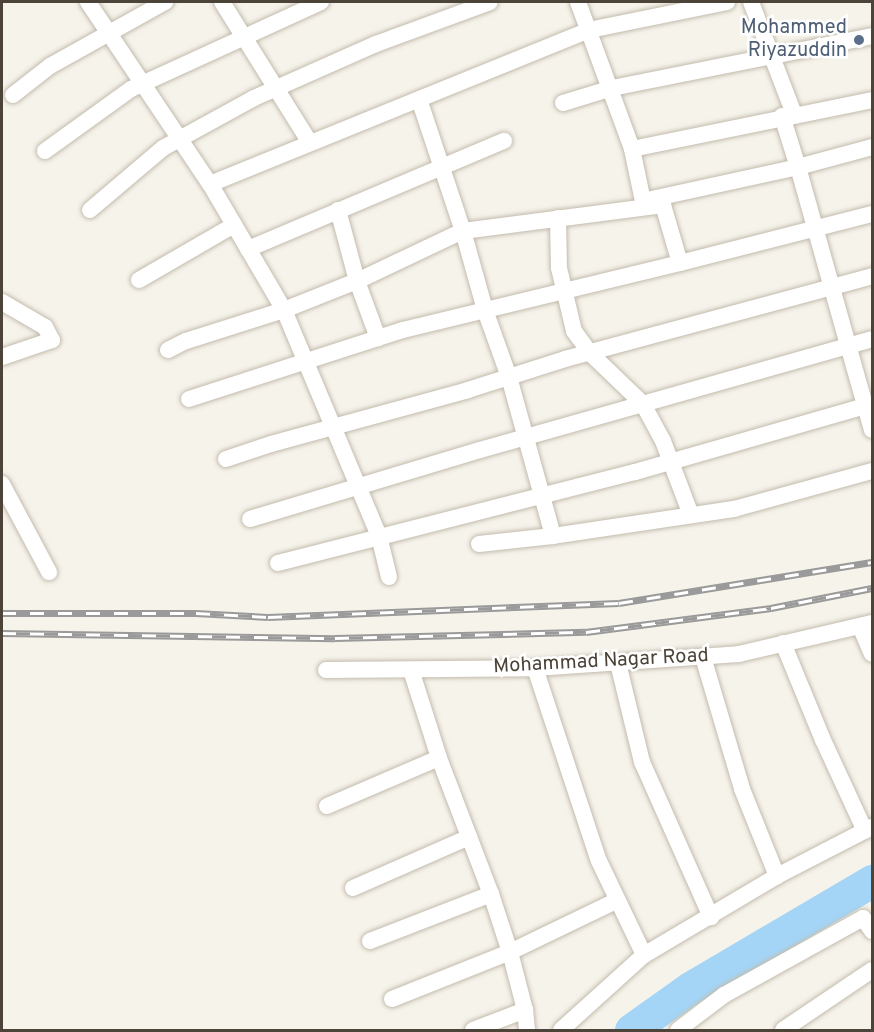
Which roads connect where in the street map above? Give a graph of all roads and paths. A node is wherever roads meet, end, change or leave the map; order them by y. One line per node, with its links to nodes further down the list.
1 (88, 2): 10 (street)
2 (165, 2): 10 (street)
3 (222, 2): 11 (street)
4 (321, 2): 11 (street)
5 (490, 2): 15 (street)
6 (578, 2): 9 (street)
7 (727, 2): 9 (street)
8 (752, 2): 13 (street)
9 (589, 30): 16 (street); 18 (street)
10 (108, 32): 14 (street); 17 (street)
11 (242, 36): 14 (street); 15 (street)
12 (873, 36): 13 (street)
13 (773, 55): 16 (street); 21 (street)
14 (142, 83): 22 (street); 27 (street)
15 (276, 88): 22 (street); 24 (street)
16 (612, 88): 20 (street); 26 (street)
17 (13, 95)
18 (419, 99): 24 (street); 28 (street)
19 (873, 100): 21 (street)
20 (563, 103)
21 (788, 115): 26 (street); 29 (street)
22 (180, 139): 30 (street); 33 (street)
23 (504, 141): 28 (street)
24 (310, 143): 30 (street)
25 (873, 147): 29 (street)
26 (632, 149): 31 (street)
27 (45, 152)
28 (441, 167): 34 (street); 39 (street)
29 (798, 167): 31 (street); 38 (street)
30 (210, 184): 37 (street)
31 (643, 201): 32 (street)
32 (663, 205): 36 (street); 41 (street)
33 (90, 210)
34 (339, 210): 40 (street); 44 (street)
35 (873, 214): 38 (street)
36 (558, 218): 39 (street); 46 (street)
37 (234, 225): 40 (street); 43 (street)
38 (815, 228): 41 (street); 45 (street)
39 (463, 231): 44 (street); 49 (street)
40 (248, 249): 48 (street)
41 (680, 263): 46 (street)
42 (873, 276): 45 (street)
43 (139, 280)
44 (357, 281): 48 (street); 50 (street)
45 (832, 288): 52 (street); 54 (street)
46 (565, 291): 49 (street); 54 (street)
47 (2, 302): 55 (street)
48 (284, 310): 53 (street); 56 (street)
49 (485, 310): 50 (street); 57 (street)
50 (378, 338): 56 (street)
51 (873, 339): 52 (street)
52 (848, 345): 59 (street); 60 (street)
53 (168, 350)
54 (590, 353): 57 (street); 59 (street)
55 (2, 357)
56 (306, 362): 58 (street); 61 (street)
57 (509, 377): 61 (street); 63 (street)
58 (189, 399)
59 (643, 404): 63 (street); 65 (street)
60 (869, 405): 62 (street); 65 (street)
61 (333, 427): 64 (street); 68 (street)
62 (873, 430)
63 (525, 437): 68 (street); 69 (street)
64 (226, 459)
65 (669, 461): 69 (street); 70 (street)
66 (873, 471): 70 (street)
67 (2, 484): 76 (street)
68 (358, 487): 71 (street); 72 (street)
69 (541, 495): 72 (street); 73 (street)
70 (691, 515): 73 (street)
71 (250, 519)
72 (378, 536): 75 (street); 77 (street)
73 (553, 536): 74 (street)
74 (479, 544)
75 (279, 563)
76 (50, 572)
77 (389, 577)
78 (866, 624): 79 (street, Mohammad Nagar Road); 80 (street)
79 (783, 643): 81 (street, Mohammad Nagar Road); 88 (street)
80 (873, 654)
81 (703, 657): 82 (street, Mohammad Nagar Road); 90 (street)
82 (618, 663): 83 (street, Mohammad Nagar Road); 94 (street)
83 (535, 668): 85 (street, Mohammad Nagar Road); 93 (street)
84 (326, 670): 85 (street, Mohammad Nagar Road)
85 (411, 670): 86 (street)
86 (439, 758): 87 (street); 89 (street)
87 (327, 806)
88 (869, 829): 90 (street)
89 (469, 837): 91 (street); 92 (street)
90 (777, 876): 94 (street)
91 (353, 888)
92 (491, 894): 96 (street); 97 (street)
93 (616, 901): 97 (street); 98 (street)
94 (711, 917): 98 (street)
95 (873, 931): 105 (street)
96 (370, 941)
97 (510, 952): 100 (street); 101 (street)
98 (644, 955): 104 (street)
99 (873, 970): 106 (street)
100 (392, 999)
101 (525, 1011): 102 (street); 103 (street)
102 (473, 1030)
103 (527, 1030)
104 (561, 1030)
105 (678, 1030)
106 (783, 1030)

